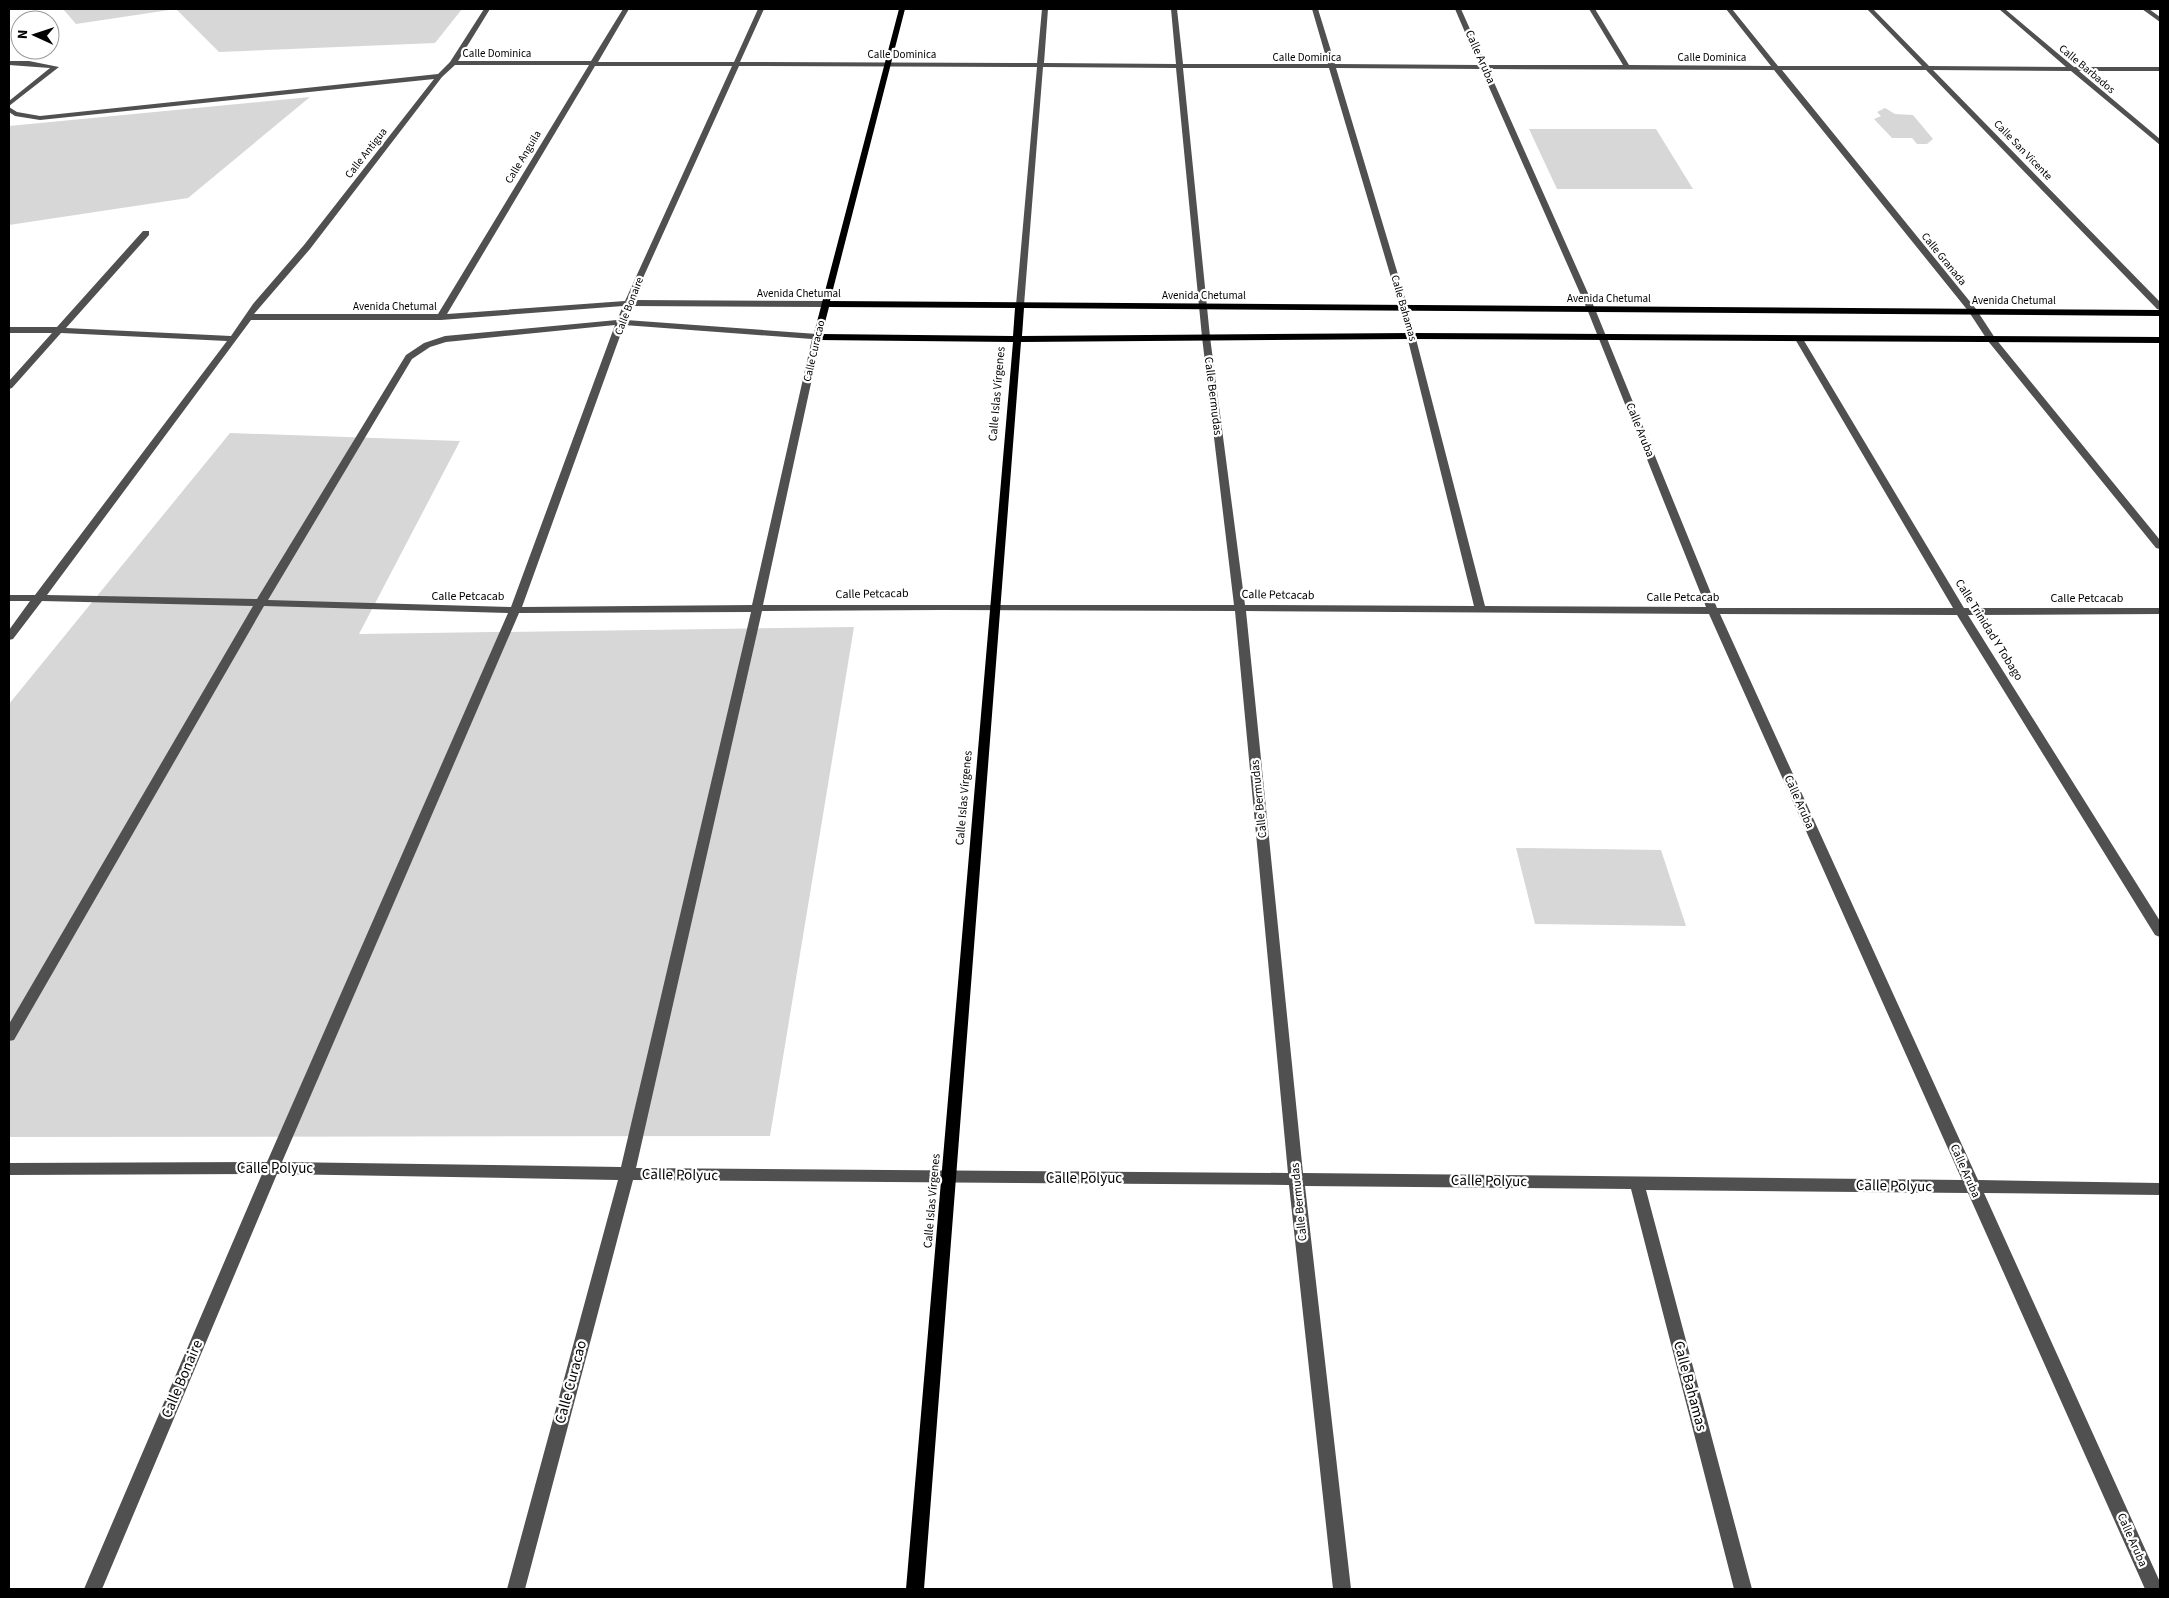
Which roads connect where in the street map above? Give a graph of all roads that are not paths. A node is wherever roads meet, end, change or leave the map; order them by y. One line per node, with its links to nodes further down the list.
1 (487, 9): 17 (street, Calle Antigua)
2 (626, 9): 15 (street, Calle Anguila)
3 (761, 9): 18 (street, Calle Bonaire)
4 (902, 9): 19 (main road, Calle Curacao)
5 (1045, 9): 20 (street, Calle Islas Vírgenes)
6 (1174, 9): 21 (street, Calle Bermudas)
7 (1314, 9): 22 (street, Calle Bahamas)
8 (1458, 9): 23 (street, Calle Aruba)
9 (1592, 9): 24 (street)
10 (1729, 9): 25 (street, Calle Granada)
11 (1870, 9): 26 (street, Calle San Vicente)
12 (2002, 9): 27 (street, Calle Barbados)
13 (2145, 9): 14 (street)
14 (2160, 20)
15 (593, 62): 17 (street, Calle Dominica); 18 (street, Calle Dominica); 44 (street, Calle Anguila)
16 (9, 63): 30 (street)
17 (453, 63): 29 (street, Calle Antigua)
18 (738, 64): 19 (street, Calle Dominica); 34 (street, Calle Bonaire)
19 (888, 64): 20 (street, Calle Dominica); 35 (main road, Calle Curacao)
20 (1041, 65): 21 (street, Calle Dominica); 36 (street, Calle Islas Vírgenes)
21 (1180, 66): 22 (street, Calle Dominica); 37 (street, Calle Bermudas)
22 (1330, 67): 23 (street, Calle Dominica); 39 (street, Calle Bahamas)
23 (1485, 67): 24 (street, Calle Dominica); 40 (street, Calle Aruba)
24 (1627, 67): 25 (street, Calle Dominica)
25 (1776, 68): 26 (street, Calle Dominica); 41 (street, Calle Granada)
26 (1928, 68): 27 (street, Calle Dominica); 38 (street, Calle San Vicente)
27 (2072, 69): 28 (street, Calle Dominica); 32 (street, Calle Barbados)
28 (2160, 69)
29 (440, 76): 31 (street); 43 (street, Calle Antigua)
30 (9, 104)
31 (9, 109)
32 (2160, 143)
33 (146, 232): 47 (street)
34 (628, 303): 35 (street, Avenida Chetumal); 44 (street, Avenida Chetumal); 45 (street, Calle Bonaire)
35 (826, 304): 36 (main road, Avenida Chetumal); 49 (main road, Calle Curacao)
36 (1020, 305): 37 (main road, Avenida Chetumal); 53 (main road, Calle Islas Vírgenes)
37 (1204, 307): 39 (main road, Avenida Chetumal); 50 (street, Calle Bermudas)
38 (2160, 307)
39 (1404, 308): 40 (main road, Avenida Chetumal); 48 (street, Calle Bahamas)
40 (1591, 309): 41 (main road, Avenida Chetumal); 51 (street, Calle Aruba)
41 (1972, 311): 42 (main road, Avenida Chetumal); 55 (street, Calle Granada)
42 (2160, 313)
43 (248, 317): 44 (street, Avenida Chetumal); 52 (street, Calle Antigua)
44 (440, 317)
45 (622, 322): 49 (street); 61 (street); 65 (street, Calle Bonaire)
46 (9, 330): 47 (street)
47 (59, 330): 52 (street); 57 (street)
48 (1412, 336): 50 (main road); 51 (main road); 66 (street, Calle Bahamas)
49 (816, 337): 53 (main road); 64 (street, Calle Curacao)
50 (1206, 337): 53 (main road); 63 (street, Calle Bermudas)
51 (1602, 337): 54 (main road); 67 (street, Calle Aruba)
52 (233, 339): 60 (street, Calle Antigua)
53 (1016, 339): 62 (main road, Calle Islas Vírgenes)
54 (1798, 339): 55 (main road); 69 (street, Calle Trinidad Y Tobago)
55 (1992, 339): 56 (main road); 58 (street, Calle Granada)
56 (2160, 340)
57 (9, 386)
58 (2160, 546)
59 (9, 598): 60 (street, Calle Petcacab)
60 (39, 598): 61 (street, Calle Petcacab); 70 (street, Calle Antigua)
61 (260, 604): 65 (street, Calle Petcacab); 72 (street)
62 (995, 606): 63 (street, Calle Petcacab); 64 (street, Calle Petcacab); 76 (main road, Calle Islas Vírgenes)
63 (1240, 608): 66 (street, Calle Petcacab); 77 (street, Calle Bermudas)
64 (757, 609): 65 (street, Calle Petcacab); 75 (street, Calle Curacao)
65 (515, 610): 73 (street, Calle Bonaire)
66 (1481, 610): 67 (street, Calle Petcacab)
67 (1713, 611): 69 (street, Calle Petcacab); 79 (street, Calle Aruba)
68 (2160, 611): 69 (street, Calle Petcacab)
69 (1961, 612): 71 (street, Calle Trinidad Y Tobago)
70 (9, 637)
71 (2160, 932)
72 (9, 1036)
73 (272, 1168): 74 (street, Calle Polyuc); 75 (street, Calle Polyuc); 81 (street, Calle Bonaire)
74 (9, 1169)
75 (627, 1174): 76 (street, Calle Polyuc); 82 (street, Calle Curacao)
76 (948, 1177): 77 (street, Calle Polyuc); 83 (main road, Calle Islas Vírgenes)
77 (1296, 1179): 78 (street, Calle Polyuc); 84 (street, Calle Bermudas)
78 (1637, 1183): 79 (street, Calle Polyuc); 85 (street, Calle Bahamas)
79 (1972, 1187): 80 (street, Calle Polyuc); 86 (street, Calle Aruba)
80 (2160, 1189)
81 (93, 1589)
82 (516, 1589)
83 (915, 1589)
84 (1342, 1589)
85 (1743, 1589)
86 (2154, 1589)

